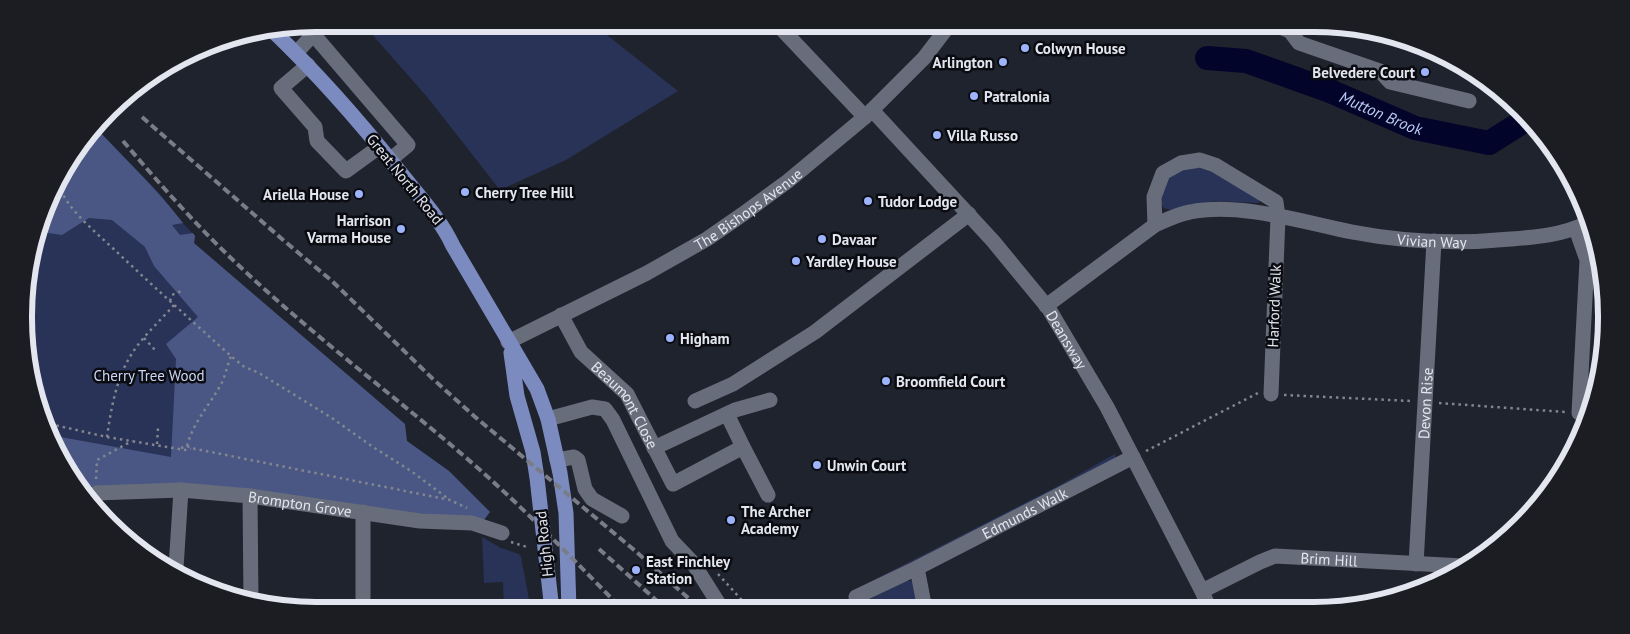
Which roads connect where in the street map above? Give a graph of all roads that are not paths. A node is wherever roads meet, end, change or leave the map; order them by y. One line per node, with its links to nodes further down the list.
1 (315, 32): 7 (street)
2 (320, 32): 12 (street)
3 (785, 32): 10 (street, Deansway)
4 (944, 32): 10 (street, The Bishops Avenue)
5 (1291, 32): 9 (street)
6 (278, 35): 7 (main road, Great North Road)
7 (296, 53): 8 (main road, Great North Road)
8 (308, 65): 11 (main road, Great North Road); 11 (street)
9 (1468, 101)
10 (868, 114): 13 (street, Deansway); 19 (street, The Bishops Avenue)
11 (380, 147): 12 (main road, Great North Road)
12 (390, 160): 20 (main road, Great North Road)
13 (969, 214): 18 (street, Deansway); 23 (street)
14 (1278, 217): 15 (street, Vivian Way); 15 (street); 17 (street, Vivian Way); 21 (street, Harford Walk)
15 (1155, 225): 18 (street, Vivian Way)
16 (1581, 226): 17 (street, Vivian Way); 25 (street)
17 (1434, 242): 41 (street, Devon Rise)
18 (1046, 306): 29 (street, Deansway)
19 (561, 315): 20 (street, The Bishops Avenue); 28 (street, Beaumont Close)
20 (509, 344): 26 (main road, Great North Road); 31 (main road, Great North Road)
21 (1270, 394)
22 (770, 400): 24 (street, Beaumont Close)
23 (695, 401)
24 (731, 412): 27 (street); 28 (street, Beaumont Close)
25 (1579, 413)
26 (548, 419): 30 (main road, Great North Road); 49 (street)
27 (743, 447): 28 (street); 33 (street)
28 (654, 448)
29 (1133, 457): 43 (street, Edmunds Walk); 44 (street, Deansway)
30 (557, 460): 37 (main road, Great North Road); 38 (street)
31 (537, 478): 47 (main road, High Road)
32 (181, 490): 34 (street, Brompton Grove); 35 (street, Brompton Grove); 40 (street)
33 (768, 495)
34 (250, 496): 36 (street, Brompton Grove); 45 (street)
35 (97, 498)
36 (363, 512): 39 (street, Brompton Grove); 46 (street)
37 (566, 512): 48 (main road, High Road)
38 (622, 516)
39 (502, 533)
40 (176, 564)
41 (1416, 564): 42 (street, Brim Hill); 44 (street, Brim Hill)
42 (1451, 565)
43 (917, 568): 50 (street, Edmunds Walk); 51 (street)
44 (1202, 591): 52 (street, Deansway)
45 (252, 594)
46 (363, 602)
47 (551, 602)
48 (569, 602)
49 (718, 602)
50 (858, 602)
51 (924, 602)
52 (1207, 602)

